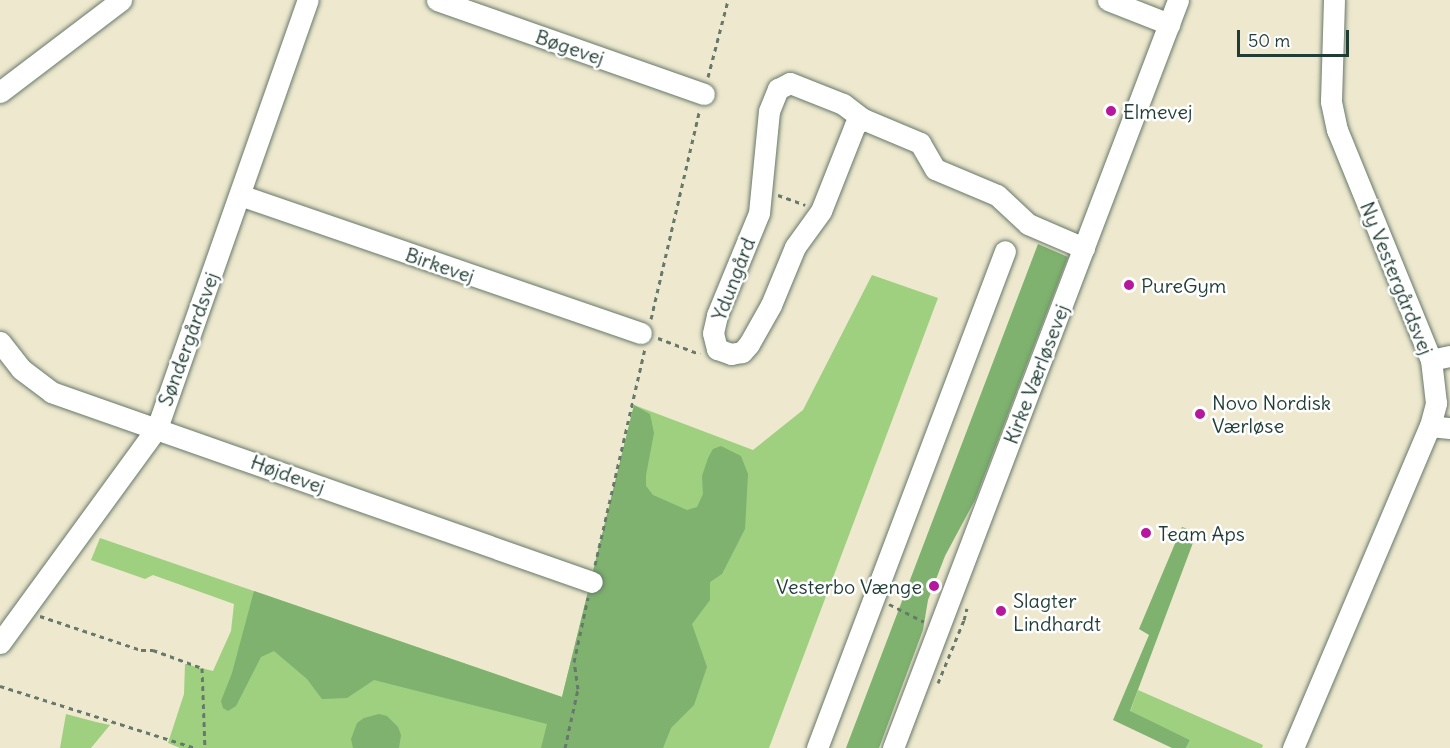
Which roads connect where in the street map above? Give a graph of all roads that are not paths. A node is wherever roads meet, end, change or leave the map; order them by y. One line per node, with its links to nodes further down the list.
1 (121, 0): 8 (street)
2 (308, 0): 11 (street, Søndergårdsvej)
3 (437, 0): 9 (street, Bøgevej)
4 (1108, 0): 7 (street)
5 (1178, 0): 7 (street, Kirke Værløsevej)
6 (1334, 0): 16 (street, Ny Vestergårdsvej)
7 (1169, 24): 12 (street, Kirke Værløsevej)
8 (0, 92)
9 (704, 94)
10 (863, 119): 10 (street, Ydungård); 12 (street, Ydungård)
11 (240, 195): 14 (street, Birkevej); 18 (street, Søndergårdsvej)
12 (1084, 248): 22 (street, Kirke Værløsevej)
13 (1005, 251): 21 (street)
14 (647, 332)
15 (0, 342): 18 (street, Højdevej)
16 (1441, 358): 17 (street, Ny Vestergårdsvej)
17 (1440, 427): 23 (street, Ny Vestergårdsvej)
18 (157, 428): 19 (street, Højdevej); 20 (street, Søndergårdsvej)
19 (591, 582)
20 (0, 643)
21 (817, 748)
22 (893, 748)
23 (1293, 748)

